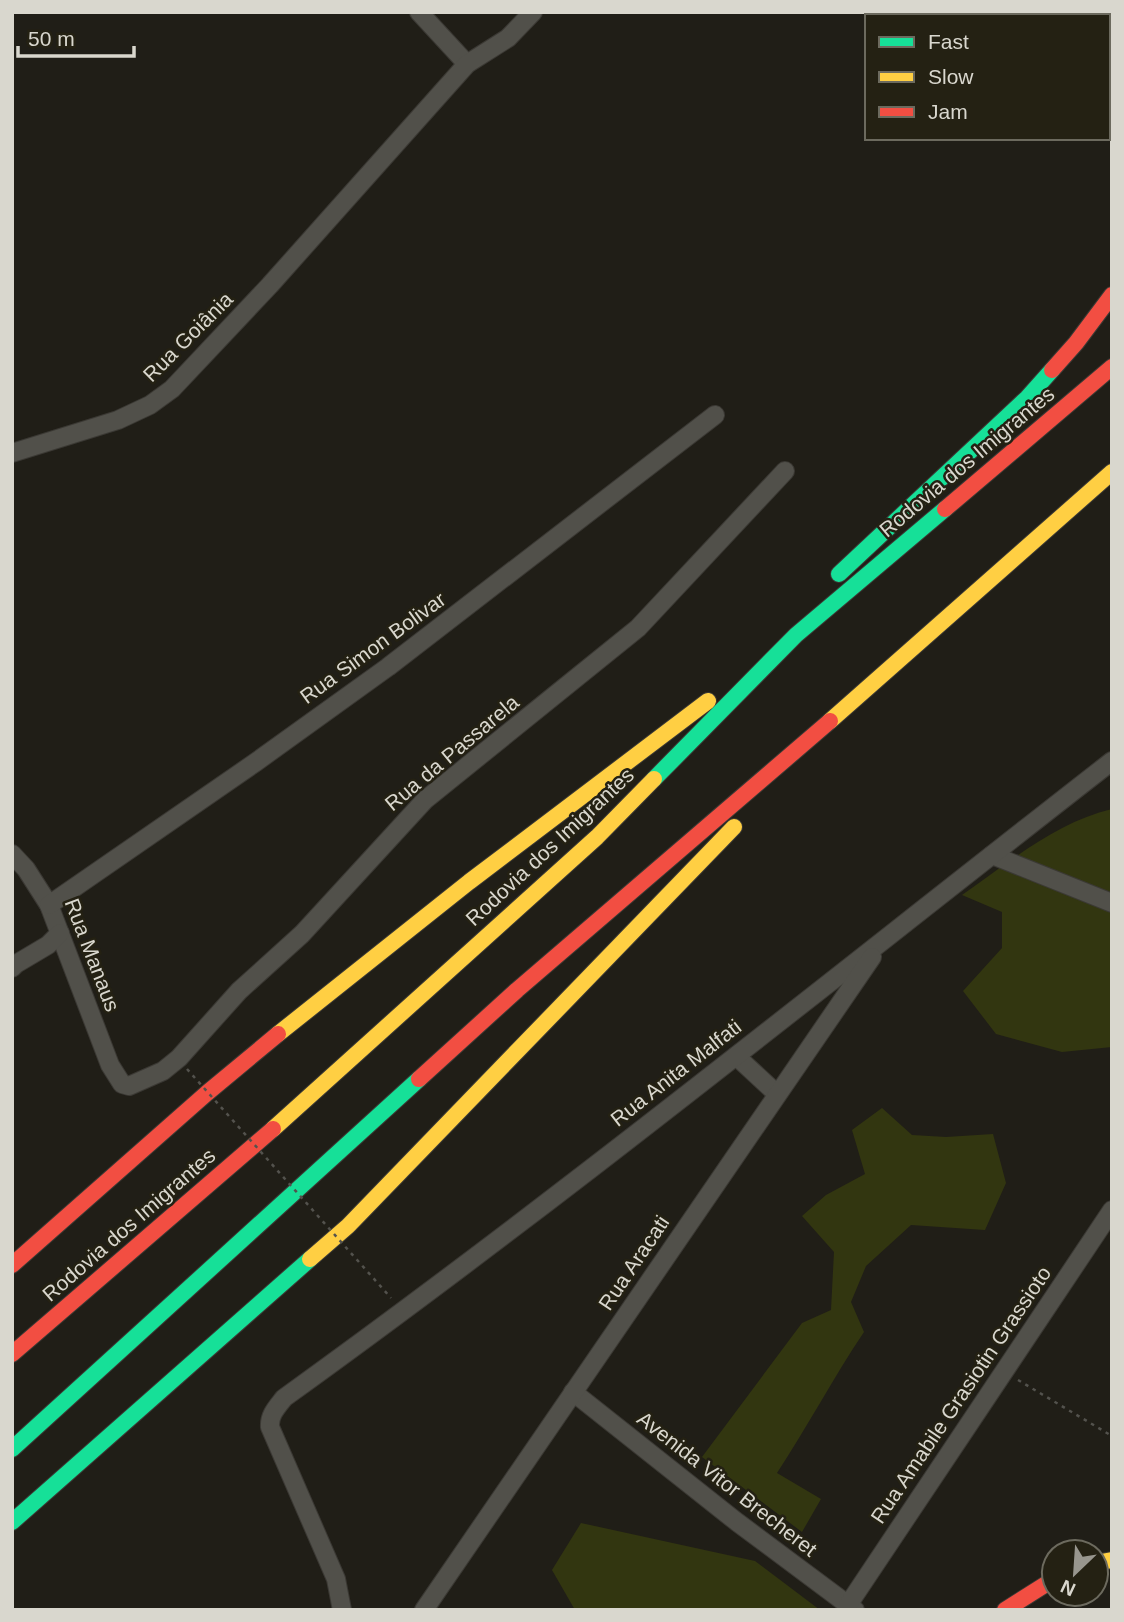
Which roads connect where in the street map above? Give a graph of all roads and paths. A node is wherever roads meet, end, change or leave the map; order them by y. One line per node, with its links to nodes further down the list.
1 (419, 12): 3 (street)
2 (533, 12): 3 (street)
3 (467, 64): 7 (street, Rua Goiânia)
4 (1112, 295): 10 (main road)
5 (1112, 367): 10 (main road, Rodovia dos Imigrantes)
6 (715, 415): 17 (street, Rua Simon Bolivar)
7 (12, 453)
8 (785, 471): 23 (street, Rua da Passarela)
9 (1112, 472): 11 (main road)
10 (796, 635): 26 (main road); 28 (main road, Rodovia dos Imigrantes)
11 (870, 686): 32 (main road); 33 (main road)
12 (1112, 761): 14 (street, Rua Anita Malfati)
13 (12, 854): 15 (street, Rua Manaus)
14 (992, 855): 16 (street); 19 (street, Rua Anita Malfati)
15 (19, 872): 17 (street, Rua Manaus)
16 (1112, 903)
17 (49, 905): 18 (street, Rua Manaus)
18 (60, 933): 20 (street); 23 (street, Rua Manaus)
19 (882, 943): 21 (street, Rua Anita Malfati); 24 (street, Rua Aracati)
20 (12, 968)
21 (736, 1056): 24 (street); 37 (street, Rua Anita Malfati)
22 (187, 1069): 27 (path, bridge)
23 (118, 1080)
24 (777, 1094): 30 (street, Rua Aracati)
25 (1112, 1210): 29 (street, Rua Amabile Grasiotin Grassioto)
26 (12, 1265)
27 (391, 1298)
28 (12, 1354)
29 (1004, 1371): 31 (path); 35 (street, Rua Amabile Grasiotin Grassioto)
30 (573, 1392): 35 (street, Avenida Vitor Brecheret); 38 (street, Rua Aracati)
31 (1112, 1436)
32 (12, 1449)
33 (12, 1522)
34 (1040, 1588): 36 (main road)
35 (851, 1607)
36 (1007, 1609)
37 (342, 1610)
38 (424, 1610)

